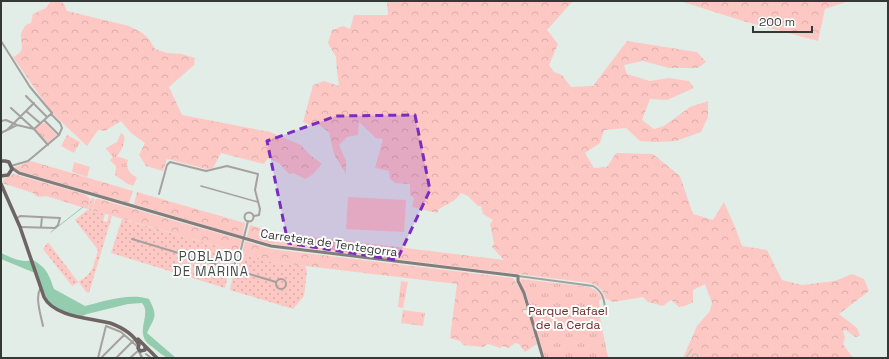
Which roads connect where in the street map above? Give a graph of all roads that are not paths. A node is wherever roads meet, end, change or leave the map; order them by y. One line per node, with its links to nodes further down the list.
1 (1, 41): 6 (street)
2 (26, 96): 3 (street)
3 (34, 103): 5 (street); 8 (street)
4 (11, 108): 7 (street)
5 (26, 111): 7 (street); 11 (street)
6 (52, 113): 8 (street); 17 (street)
7 (20, 117): 12 (street); 15 (street)
8 (47, 117): 10 (street)
9 (1, 120): 12 (street)
10 (44, 120): 11 (street); 17 (street)
11 (40, 123): 15 (street)
12 (14, 124): 13 (street); 14 (street)
13 (17, 125): 14 (street); 15 (street)
14 (8, 129): 16 (street)
15 (34, 129): 18 (street)
16 (1, 133)
17 (59, 135): 18 (street)
18 (48, 145): 20 (street)
19 (2, 160): 20 (main road)
20 (12, 167): 21 (main road, Carretera de Tentegorra); 22 (main road)
21 (19, 173): 22 (main road, Carretera de Tentegorra); 36 (main road, Carretera de Tentegorra)
22 (10, 174): 23 (main road)
23 (3, 176): 24 (main road)
24 (1, 180)
25 (1, 184): 31 (main road)
26 (202, 186): 28 (street)
27 (159, 194): 28 (street)
28 (258, 202): 29 (street)
29 (254, 216): 32 (street); 32 (street)
30 (42, 217): 31 (street); 34 (street); 34 (street)
31 (16, 219): 33 (main road)
32 (248, 222): 36 (street)
33 (20, 227): 34 (street); 42 (main road)
34 (41, 227)
35 (132, 239): 38 (street)
36 (244, 239): 37 (street); 40 (main road, Carretera de Tentegorra)
37 (234, 265): 38 (street); 39 (street)
38 (228, 268): 39 (street)
39 (236, 270): 41 (street)
40 (518, 276): 43 (street, Carretera de Tentegorra); 55 (main road)
41 (276, 282): 41 (street)
42 (41, 288): 44 (main road); 45 (street)
43 (605, 308)
44 (108, 324): 46 (street); 48 (main road); 48 (main road); 49 (street)
45 (43, 326)
46 (125, 334): 47 (street); 49 (street)
47 (133, 341): 48 (street); 50 (street)
48 (142, 349): 51 (street); 52 (street); 53 (street); 54 (main road)
49 (100, 358)
50 (116, 358)
51 (130, 358)
52 (142, 358)
53 (151, 358)
54 (157, 358)
55 (543, 358)

